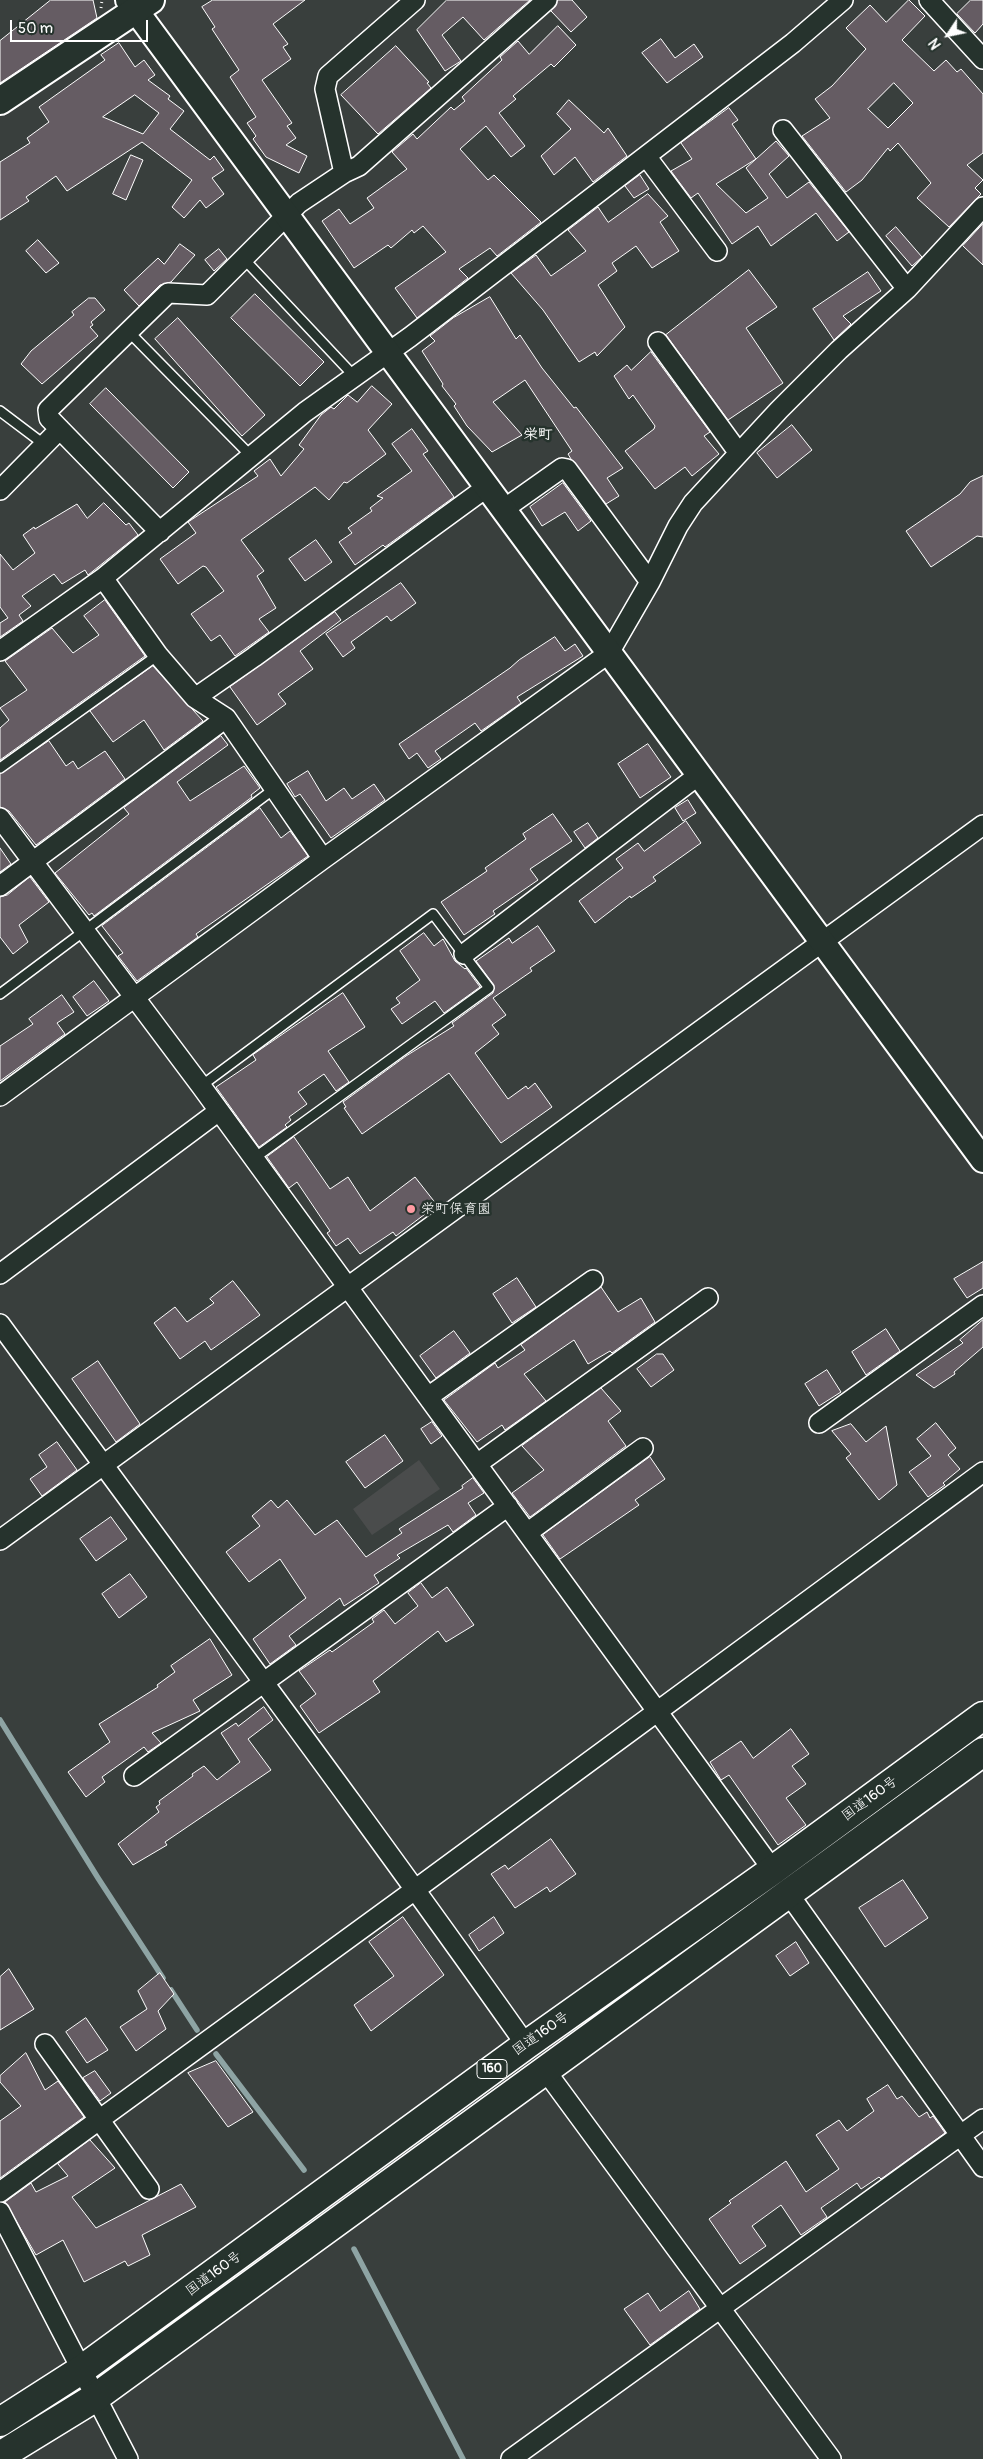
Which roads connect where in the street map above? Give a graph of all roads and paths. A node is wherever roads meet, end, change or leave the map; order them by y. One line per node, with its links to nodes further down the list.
1 (415, 0): 10 (street)
2 (547, 0): 10 (street)
3 (843, 0): 9 (street)
4 (929, 0): 6 (street)
5 (138, 4): 7 (main road); 12 (street)
6 (983, 59)
7 (0, 101)
8 (783, 130): 15 (street)
9 (646, 156): 13 (street); 18 (street)
10 (344, 173): 12 (street)
11 (983, 207): 15 (street)
12 (287, 214): 14 (street); 18 (street)
13 (717, 251)
14 (244, 259): 16 (street); 19 (lane)
15 (907, 290): 23 (street)
16 (128, 331): 21 (street); 24 (lane)
17 (658, 342): 23 (street)
18 (389, 352): 19 (street); 25 (street)
19 (354, 376): 24 (street)
20 (0, 411): 22 (lane)
21 (60, 429): 22 (street); 28 (street)
22 (46, 445): 26 (street)
23 (738, 452): 30 (street)
24 (251, 456): 28 (street)
25 (487, 487): 27 (street); 34 (street)
26 (0, 490)
27 (504, 509): 30 (street); 32 (street)
28 (160, 532): 29 (street)
29 (103, 578): 31 (street); 33 (street)
30 (650, 582): 32 (street)
31 (0, 651)
32 (609, 653): 37 (street); 41 (street)
33 (158, 655): 34 (street); 36 (lane)
34 (195, 698): 35 (street)
35 (226, 718): 38 (street); 42 (street)
36 (0, 768)
37 (700, 774): 45 (street); 46 (street)
38 (274, 789): 41 (street); 44 (lane)
39 (0, 818): 42 (street)
40 (983, 825): 45 (street)
41 (323, 858): 48 (street)
42 (33, 863): 43 (street); 44 (street)
43 (0, 886)
44 (86, 930): 47 (lane); 48 (street)
45 (823, 942): 53 (street); 56 (street)
46 (464, 954): 49 (lane); 52 (lane)
47 (0, 994)
48 (136, 998): 49 (street); 50 (street)
49 (202, 1086): 51 (street)
50 (0, 1096)
51 (219, 1111): 52 (street); 54 (street)
52 (253, 1159): 56 (street)
53 (983, 1160)
54 (0, 1274)
55 (593, 1280): 60 (street)
56 (348, 1289): 60 (street); 64 (street)
57 (708, 1298): 63 (street)
58 (983, 1305): 61 (street)
59 (0, 1325): 64 (street)
60 (428, 1398): 63 (street)
61 (820, 1423)
62 (642, 1448): 67 (street)
63 (477, 1464): 66 (street)
64 (103, 1465): 68 (street); 69 (street)
65 (983, 1472): 70 (street)
66 (508, 1506): 67 (street); 69 (street)
67 (527, 1533): 70 (street)
68 (0, 1540)
69 (262, 1684): 73 (street); 75 (street)
70 (658, 1710): 74 (street); 75 (street)
71 (983, 1716): 74 (highway, 国道160号 / 160)
72 (983, 1752): 76 (highway, 国道160号 / 160)
73 (134, 1776)
74 (773, 1870): 78 (highway, 国道160号 / 160)
75 (416, 1889): 78 (street); 81 (street)
76 (788, 1893): 79 (highway, 国道160号 / 160); 82 (street)
77 (45, 2044): 81 (street)
78 (526, 2044): 88 (highway, 国道160号 / 160)
79 (546, 2070): 87 (street); 89 (highway, 国道160号 / 160)
80 (983, 2119): 82 (street)
81 (99, 2120): 84 (street); 85 (street)
82 (959, 2136): 83 (street); 87 (street)
83 (983, 2167)
84 (149, 2189)
85 (0, 2192)
86 (0, 2212): 88 (street)
87 (720, 2308): 93 (street); 94 (street)
88 (82, 2370): 89 (street); 90 (highway, 国道160号 / 160)
89 (96, 2397): 91 (highway, 国道160号 / 160); 92 (street)
90 (0, 2422)
91 (0, 2456)
92 (128, 2459)
93 (511, 2459)
94 (831, 2459)

